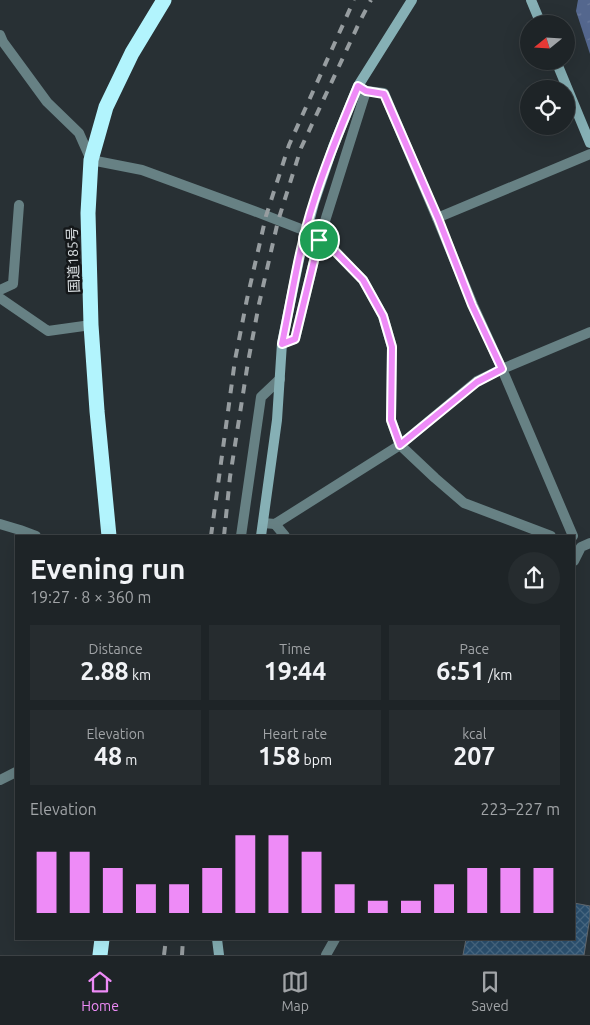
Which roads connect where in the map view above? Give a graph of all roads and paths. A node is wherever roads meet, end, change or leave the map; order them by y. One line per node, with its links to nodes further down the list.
1 (164, 0): 10 (highway, 国道185号)
2 (412, 0): 7 (street)
3 (531, 0): 4 (street)
4 (537, 15)
5 (0, 35): 10 (street)
6 (560, 70): 8 (street)
7 (362, 89): 12 (street); 13 (street); 14 (street)
8 (590, 143)
9 (590, 154): 12 (street)
10 (91, 160): 13 (street); 17 (highway, 国道185号)
11 (19, 205): 15 (street)
12 (438, 218): 20 (street)
13 (306, 231): 19 (street)
14 (319, 240): 19 (street); 22 (street)
15 (0, 290)
16 (0, 298): 17 (street)
17 (91, 325): 27 (highway, 国道185号)
18 (590, 332): 20 (street)
19 (282, 344): 21 (street)
20 (502, 369): 22 (street); 32 (street)
21 (280, 379): 23 (street); 28 (street)
22 (400, 445): 25 (street); 31 (street)
23 (263, 523): 25 (street); 29 (street)
24 (0, 524): 26 (street)
25 (275, 524): 30 (street)
26 (33, 535)
27 (109, 535)
28 (241, 535)
29 (261, 535)
30 (284, 535)
31 (548, 535)
32 (572, 535)
33 (581, 545): 34 (street)
34 (575, 558)
35 (15, 772): 36 (street)
36 (0, 780)
37 (102, 940): 40 (highway)
38 (217, 940): 41 (street)
39 (335, 940): 42 (street)
40 (100, 955)
41 (219, 955)
42 (326, 955)

